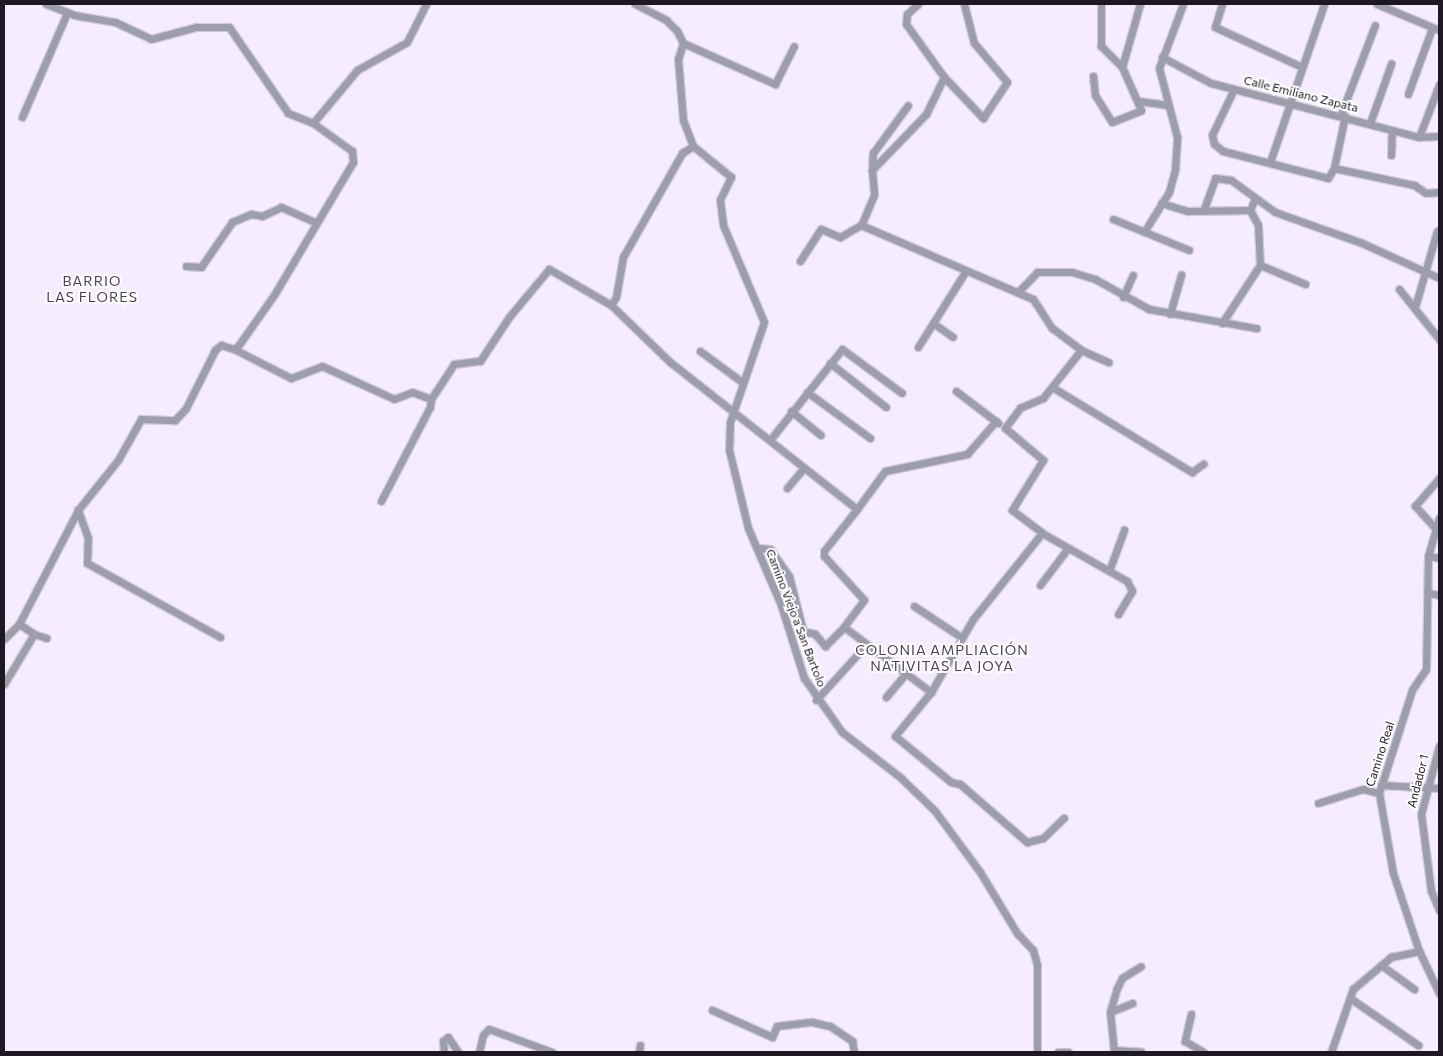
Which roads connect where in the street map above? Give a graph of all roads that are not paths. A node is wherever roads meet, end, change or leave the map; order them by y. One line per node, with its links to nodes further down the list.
1 (46, 4): 12 (street)
2 (426, 4): 32 (street)
3 (635, 4): 15 (street)
4 (918, 4): 22 (street)
5 (964, 4): 22 (street)
6 (1101, 4): 19 (street)
7 (1140, 4): 19 (street)
8 (1183, 4): 17 (street)
9 (1222, 4): 20 (street)
10 (1324, 4): 20 (street)
11 (1377, 4): 14 (street)
12 (67, 13): 31 (street); 32 (street)
13 (1375, 25): 30 (street)
14 (1436, 29): 25 (street)
15 (683, 43): 16 (street); 37 (street)
16 (794, 46)
17 (1162, 57): 24 (street, Calle Emiliano Zapata); 29 (street)
18 (1391, 64): 33 (street)
19 (1122, 67): 26 (street)
20 (1302, 67): 27 (street)
21 (1093, 76): 26 (street)
22 (944, 77): 41 (street)
23 (1439, 85): 36 (street)
24 (1234, 89): 27 (street, Calle Emiliano Zapata); 39 (street)
25 (1408, 94)
26 (1139, 101): 29 (street)
27 (1291, 103): 30 (street, Calle Emiliano Zapata); 39 (street)
28 (908, 105): 41 (street)
29 (1168, 105): 44 (street)
30 (1343, 115): 33 (street, Calle Emiliano Zapata); 40 (street)
31 (22, 117)
32 (312, 122): 48 (street)
33 (1370, 123): 34 (street, Calle Emiliano Zapata)
34 (1392, 130): 36 (street, Calle Emiliano Zapata); 38 (street)
35 (1439, 136): 36 (street, Calle Emiliano Zapata)
36 (1419, 137)
37 (693, 146): 65 (street); 79 (street, Camino Viejo a San Bartolo)
38 (1392, 155)
39 (1270, 162): 40 (street)
40 (1334, 168): 42 (street)
41 (872, 170): 49 (street)
42 (1439, 192)
43 (1255, 198): 45 (street); 46 (street); 57 (street)
44 (1161, 203): 45 (street); 51 (street)
45 (1204, 209): 46 (street)
46 (1250, 210): 54 (street)
47 (1113, 219): 51 (street)
48 (317, 223): 55 (street); 74 (street)
49 (861, 225): 53 (street); 56 (street)
50 (1437, 230): 57 (street)
51 (1144, 232): 52 (street)
52 (1189, 250)
53 (800, 261)
54 (1260, 265): 61 (street); 69 (street)
55 (186, 266)
56 (965, 272): 63 (street); 68 (street)
57 (1426, 273): 60 (street); 66 (street)
58 (1181, 274): 67 (street)
59 (1133, 275): 64 (street)
60 (1439, 278)
61 (1305, 284)
62 (1399, 289): 66 (street)
63 (1018, 292): 64 (street); 75 (street)
64 (1123, 297): 67 (street)
65 (611, 305): 84 (street); 87 (street)
66 (1416, 307): 72 (street)
67 (1170, 314): 69 (street)
68 (933, 323): 71 (street); 73 (street)
69 (1222, 323): 70 (street)
70 (1256, 328)
71 (953, 337)
72 (1439, 339)
73 (918, 348)
74 (234, 349): 84 (street); 99 (street)
75 (1081, 350): 77 (street); 80 (street)
76 (700, 351): 79 (street)
77 (1108, 362)
78 (830, 363): 82 (street); 83 (street); 85 (street)
79 (742, 382): 87 (street, Camino Viejo a San Bartolo)
80 (1052, 387): 89 (street); 93 (street)
81 (956, 391): 88 (street)
82 (807, 392): 86 (street); 91 (street)
83 (902, 393)
84 (431, 399): 97 (street)
85 (886, 407)
86 (792, 412): 90 (street); 92 (street)
87 (733, 413): 92 (street); 104 (street, Camino Viejo a San Bartolo)
88 (996, 421): 89 (street); 98 (street)
89 (1005, 428): 103 (street)
90 (820, 435)
91 (870, 438)
92 (770, 440): 94 (street)
93 (1203, 464)
94 (803, 469): 96 (street); 98 (street)
95 (1439, 478): 101 (street)
96 (788, 488)
97 (381, 501)
98 (857, 509): 115 (street)
99 (78, 510): 114 (street); 117 (street)
100 (1439, 518): 101 (street, Camino Real)
101 (1435, 528): 106 (street, Camino Real)
102 (1124, 530): 108 (street)
103 (1042, 532): 105 (street); 118 (street)
104 (758, 548): 115 (street); 126 (street, Camino Viejo a San Bartolo)
105 (1068, 548): 108 (street); 109 (street)
106 (1428, 556): 107 (street); 110 (street, Camino Real)
107 (1439, 558)
108 (1109, 571): 113 (street)
109 (1040, 585)
110 (1428, 593): 111 (street); 128 (street, Camino Real)
111 (1439, 595)
112 (914, 606): 118 (street)
113 (1118, 614)
114 (18, 624): 116 (street); 120 (street)
115 (844, 627): 121 (street)
116 (34, 634): 119 (street); 123 (street)
117 (220, 637)
118 (961, 637): 124 (street)
119 (46, 638)
120 (4, 639)
121 (866, 645): 122 (street); 126 (street)
122 (905, 674): 124 (street); 125 (street)
123 (4, 684)
124 (931, 692): 133 (street)
125 (886, 697)
126 (816, 700): 152 (street, Camino Viejo a San Bartolo)
127 (1439, 746): 130 (street, Andador 1)
128 (1381, 785): 130 (street); 131 (street, Camino Real)
129 (1439, 788): 130 (street)
130 (1425, 789): 134 (street, Andador 1)
131 (1379, 793): 132 (street); 135 (street, Camino Real)
132 (1318, 803)
133 (1064, 818)
134 (1439, 910)
135 (1419, 950): 136 (street); 139 (street, Camino Real)
136 (1381, 965): 138 (street); 140 (street)
137 (1141, 966): 143 (street)
138 (1414, 988)
139 (1439, 993)
140 (1350, 998): 145 (street); 157 (street)
141 (1132, 1003): 143 (street)
142 (712, 1010): 151 (street)
143 (1110, 1012): 146 (street)
144 (1191, 1014): 156 (street)
145 (1418, 1045)
146 (1115, 1051): 155 (street)
147 (444, 1052): 148 (street)
148 (458, 1052)
149 (479, 1052): 150 (street)
150 (552, 1052)
151 (854, 1052)
152 (1037, 1052)
153 (1058, 1052): 154 (street)
154 (1068, 1052)
155 (1141, 1052)
156 (1203, 1052)
157 (1331, 1052)

